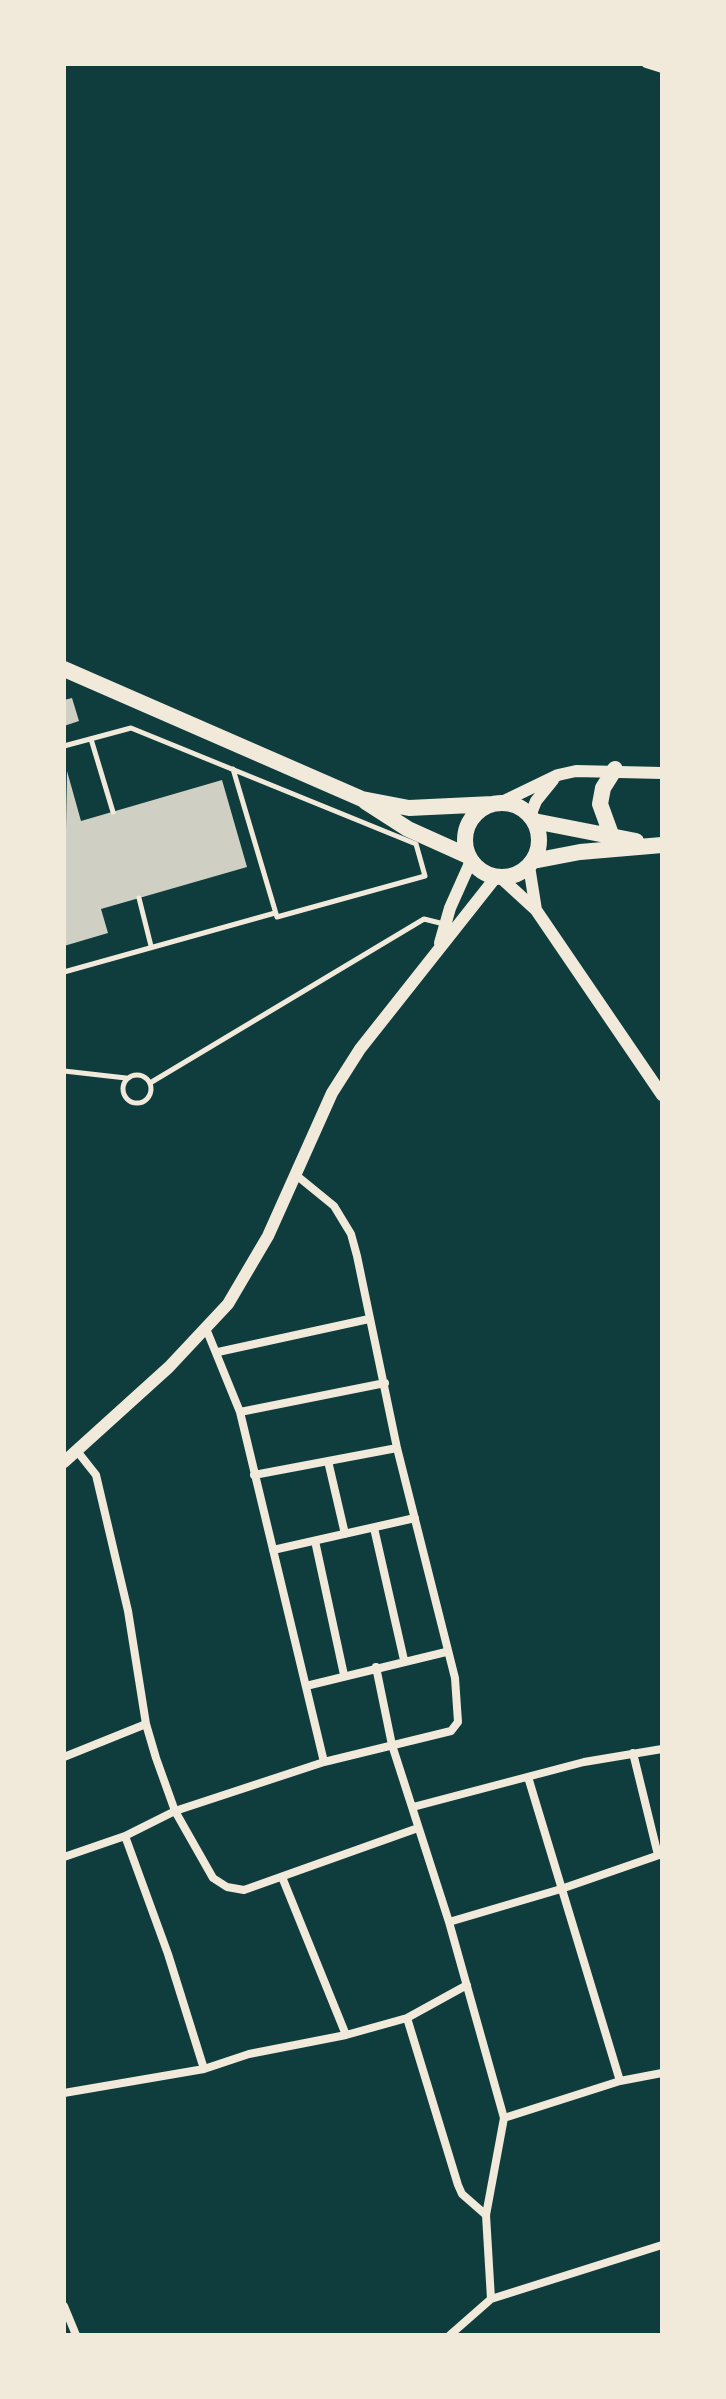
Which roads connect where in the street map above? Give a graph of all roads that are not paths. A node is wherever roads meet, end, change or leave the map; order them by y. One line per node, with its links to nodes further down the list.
1 (646, 64): 2 (street)
2 (662, 69)
3 (64, 669): 10 (main road)
4 (91, 739): 5 (lane); 6 (lane); 12 (lane)
5 (64, 746)
6 (233, 769): 21 (lane); 21 (lane)
7 (615, 769): 8 (street); 9 (street); 14 (main road)
8 (662, 773)
9 (558, 775): 11 (street); 13 (street)
10 (362, 799): 11 (main road); 16 (main road)
11 (496, 804): 13 (main road); 16 (main road)
12 (113, 812)
13 (532, 819): 14 (main road); 17 (main road)
14 (612, 837): 15 (main road)
15 (658, 845): 17 (main road)
16 (469, 858): 18 (main road); 22 (street)
17 (531, 864): 18 (main road); 20 (street)
18 (498, 877): 20 (street); 24 (street)
19 (139, 898): 23 (lane)
20 (536, 910): 29 (street)
21 (275, 913): 23 (lane)
22 (445, 925): 24 (street); 28 (lane)
23 (151, 946): 25 (lane)
24 (440, 946): 30 (street)
25 (64, 972)
26 (64, 1071): 27 (lane)
27 (127, 1078): 28 (lane); 28 (lane)
28 (150, 1083)
29 (662, 1095)
30 (296, 1175): 31 (street); 32 (street)
31 (369, 1319): 33 (street); 34 (street)
32 (207, 1331): 33 (street); 37 (street)
33 (218, 1352): 35 (street)
34 (385, 1383): 35 (street); 36 (street)
35 (240, 1412): 40 (street)
36 (397, 1448): 38 (street); 41 (street)
37 (77, 1451): 39 (street); 51 (street)
38 (328, 1461): 40 (street); 43 (street)
39 (64, 1462)
40 (254, 1475): 45 (street)
41 (415, 1518): 42 (street); 46 (street)
42 (374, 1528): 43 (street); 47 (street)
43 (345, 1534): 44 (street)
44 (315, 1541): 45 (street); 49 (street)
45 (273, 1550): 50 (street)
46 (446, 1652): 47 (street); 52 (street)
47 (404, 1660): 48 (street)
48 (376, 1667): 49 (street); 52 (street)
49 (344, 1675): 50 (street)
50 (306, 1686): 56 (street)
51 (146, 1724): 55 (street); 59 (street)
52 (392, 1745): 56 (street); 58 (street)
53 (662, 1749): 54 (street)
54 (633, 1753): 57 (street); 62 (street)
55 (64, 1757)
56 (324, 1762): 59 (street)
57 (528, 1777): 58 (street); 65 (street)
58 (413, 1807): 60 (street)
59 (175, 1811): 61 (street); 64 (street)
60 (418, 1828): 64 (street); 66 (street)
61 (125, 1836): 63 (street); 70 (street)
62 (660, 1854): 65 (street)
63 (64, 1857)
64 (282, 1877): 69 (street)
65 (561, 1889): 66 (street); 72 (street)
66 (449, 1922): 67 (street)
67 (467, 1985): 68 (street); 74 (street)
68 (407, 2018): 69 (street); 75 (street)
69 (346, 2035): 70 (street)
70 (204, 2069): 73 (street)
71 (662, 2073): 72 (street)
72 (620, 2081): 74 (street)
73 (64, 2093)
74 (504, 2118): 75 (street)
75 (486, 2215): 77 (street)
76 (662, 2245): 77 (street)
77 (491, 2299): 80 (street)
78 (64, 2306): 79 (street)
79 (76, 2335)
80 (450, 2335)

